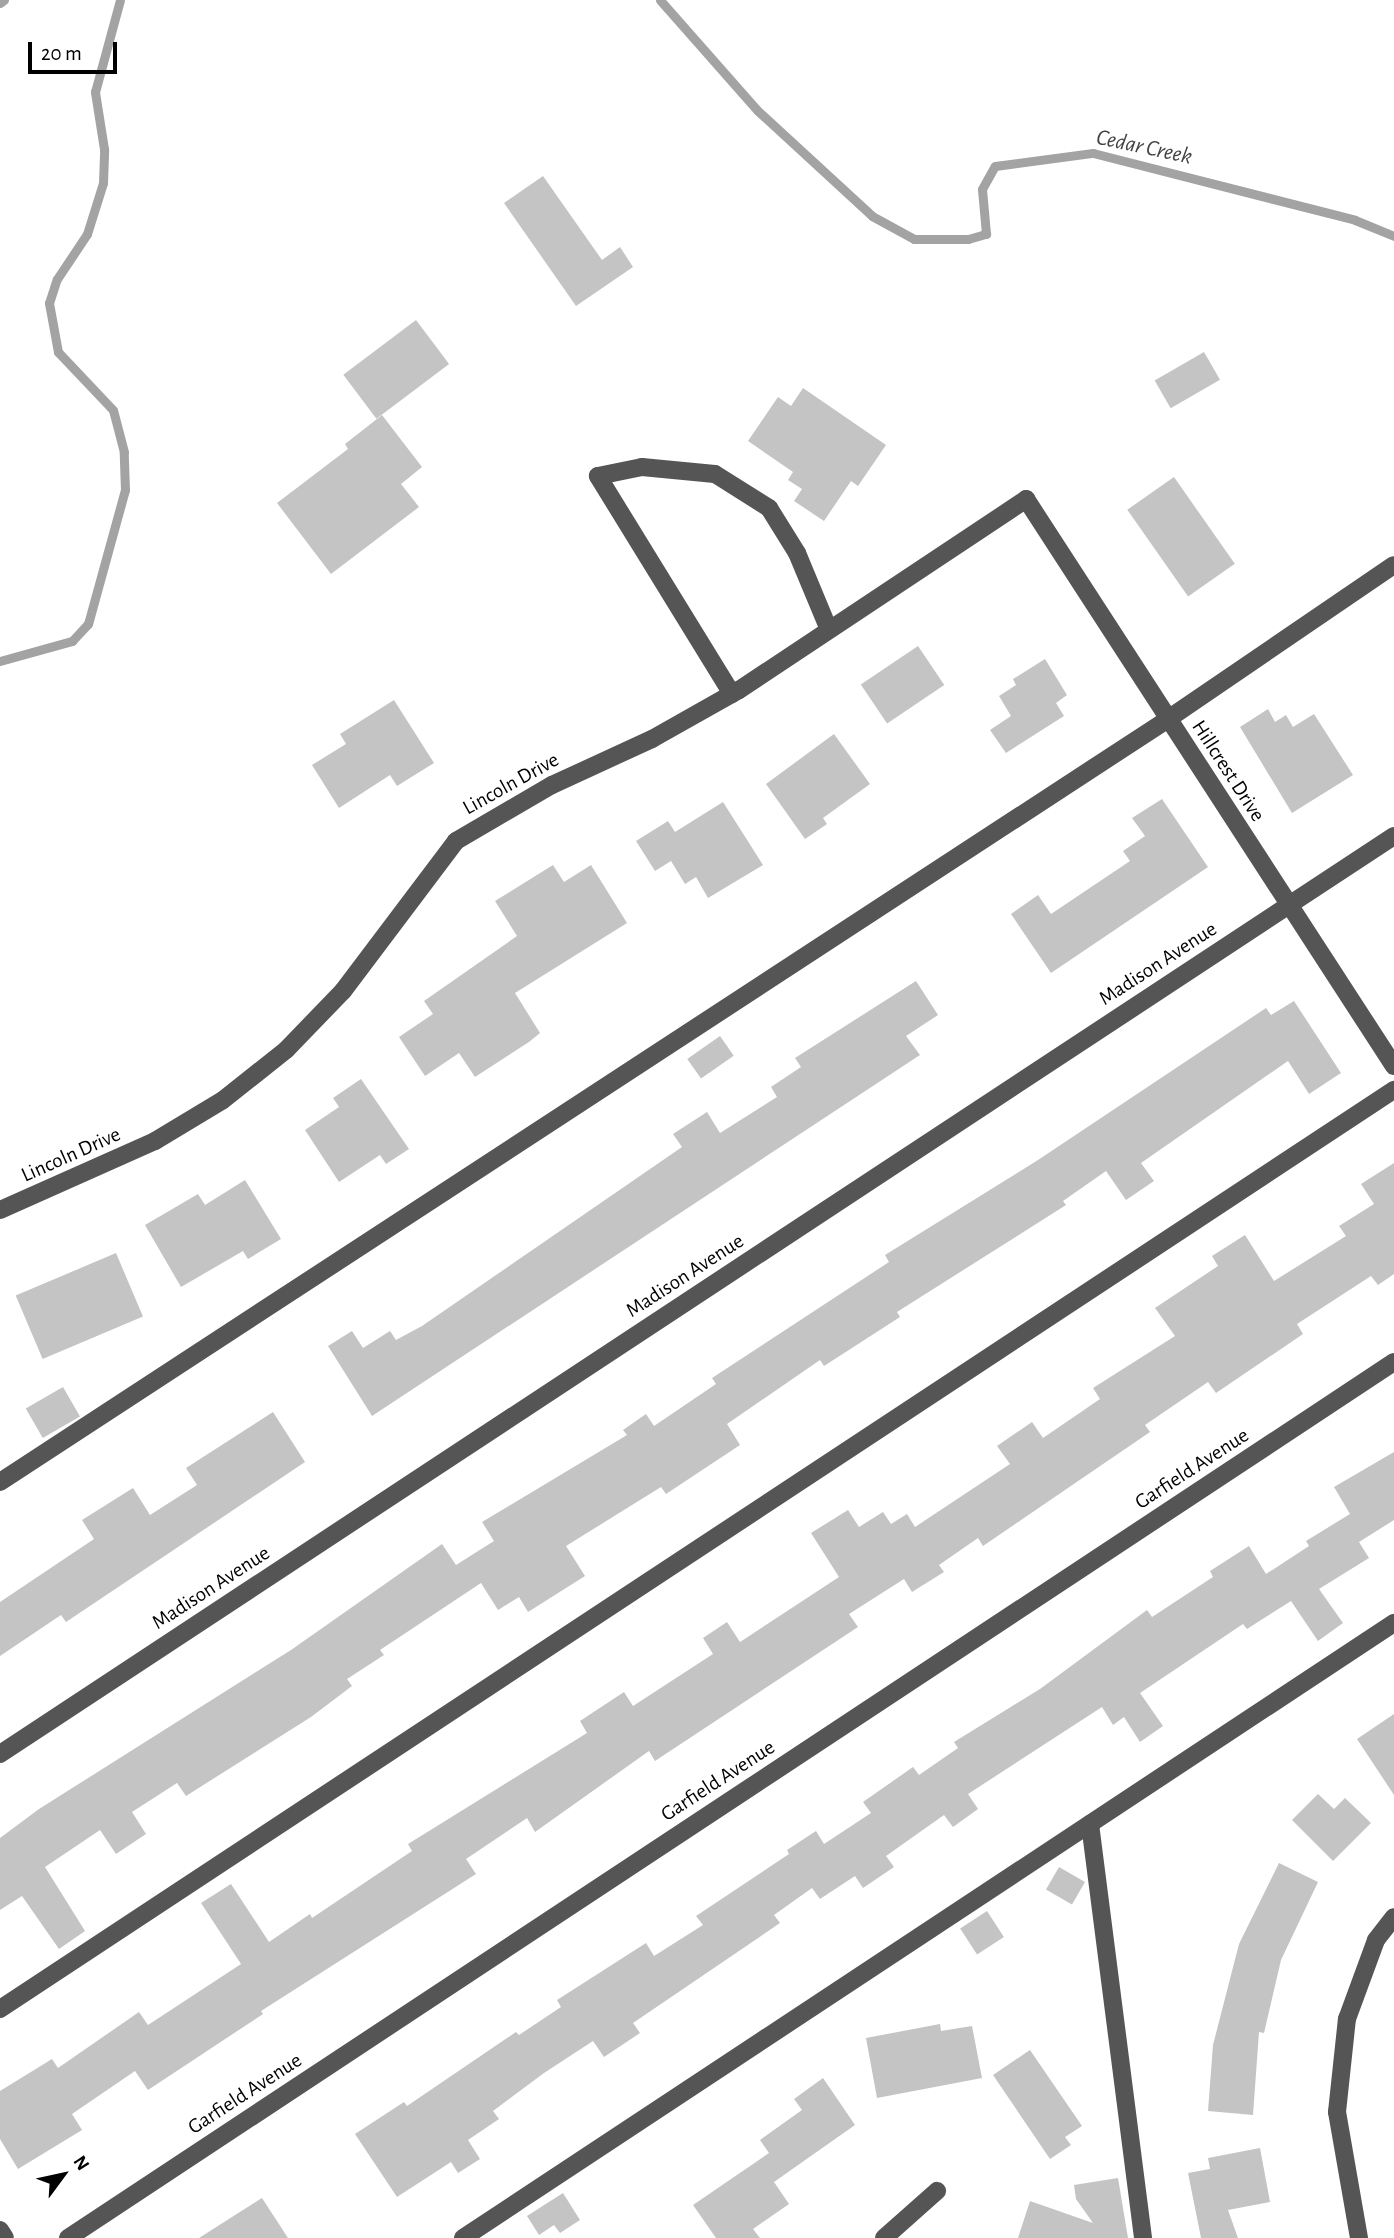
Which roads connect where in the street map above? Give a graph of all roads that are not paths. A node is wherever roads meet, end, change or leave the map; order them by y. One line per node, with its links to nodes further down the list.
1 (1026, 499): 3 (street, Lincoln Drive); 5 (street, Hillcrest Drive)
2 (1394, 565): 5 (street)
3 (829, 630): 4 (street, Lincoln Drive); 4 (street)
4 (733, 694): 10 (street, Lincoln Drive)
5 (1168, 719): 7 (street, Hillcrest Drive); 12 (street)
6 (1394, 835): 7 (street, Madison Avenue)
7 (1287, 906): 8 (street, Hillcrest Drive); 14 (street, Madison Avenue)
8 (1394, 1066)
9 (1394, 1090): 17 (street)
10 (0, 1210)
11 (1394, 1363): 21 (street, Garfield Avenue)
12 (0, 1482)
13 (1394, 1623): 15 (street)
14 (0, 1754)
15 (1090, 1824): 22 (street); 24 (street)
16 (1394, 1917): 25 (street)
17 (0, 2009)
18 (937, 2191): 23 (street)
19 (0, 2230): 20 (street)
20 (5, 2238)
21 (68, 2238)
22 (463, 2238)
23 (884, 2238)
24 (1143, 2238)
25 (1359, 2238)

